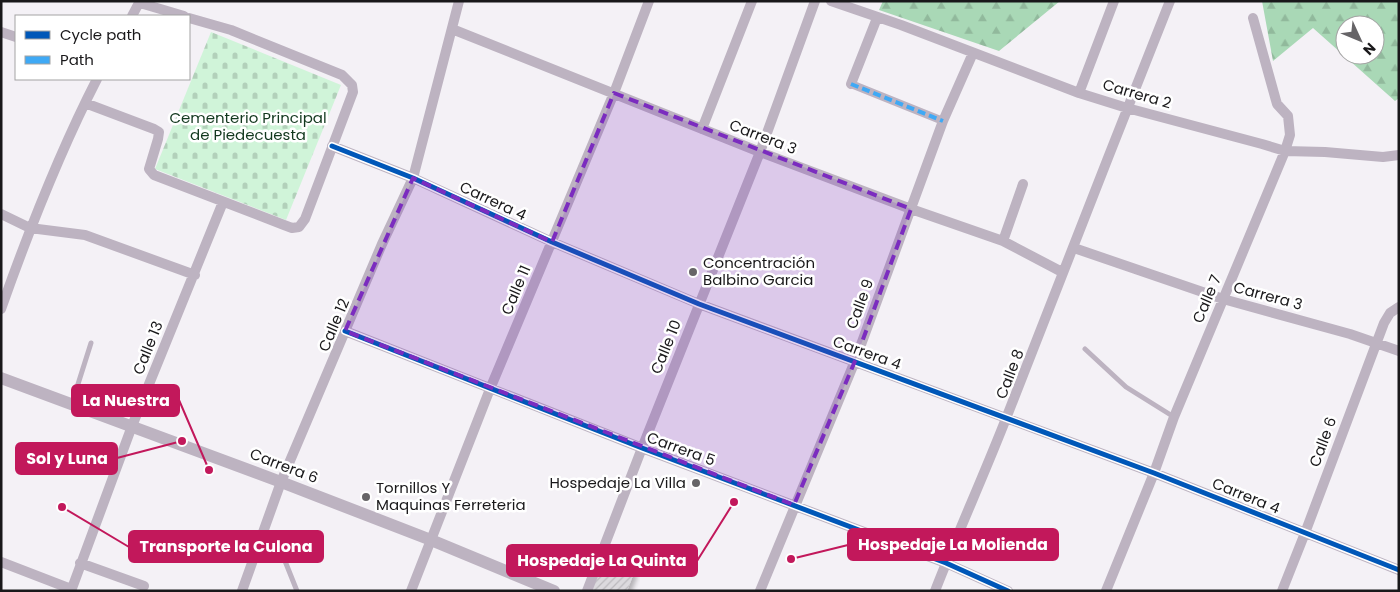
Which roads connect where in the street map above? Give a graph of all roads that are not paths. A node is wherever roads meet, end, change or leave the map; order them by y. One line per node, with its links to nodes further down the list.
1 (459, 1): 14 (street, Calle 12)
2 (649, 1): 20 (street, Calle 11)
3 (752, 1): 25 (street)
4 (815, 1): 27 (street, Calle 10)
5 (831, 1): 12 (street, Carrera 2)
6 (1114, 1): 21 (street)
7 (1170, 1): 23 (street, Calle 8)
8 (140, 2): 9 (street); 10 (street)
9 (133, 15)
10 (181, 15)
11 (190, 18): 26 (street)
12 (877, 18): 17 (street, Carrera 2); 19 (street)
13 (1253, 18): 28 (street, Calle 7)
14 (452, 29): 20 (street, Carrera 3); 30 (street, Calle 12)
15 (1, 32): 16 (street)
16 (15, 37)
17 (973, 53): 21 (street, Carrera 2); 24 (street, Calle 9)
18 (96, 80): 22 (street)
19 (850, 84): 24 (street)
20 (614, 93): 25 (street, Carrera 3); 37 (street, Calle 11)
21 (1079, 93): 23 (street, Carrera 2)
22 (85, 103): 32 (street); 35 (street)
23 (1127, 108): 28 (street, Carrera 2); 38 (street, Calle 8)
24 (943, 121): 33 (street, Calle 9)
25 (702, 129): 27 (street, Carrera 3)
26 (332, 146): 30 (street, Carrera 4); 32 (street)
27 (760, 152): 33 (street, Carrera 3); 42 (street, Calle 10)
28 (1285, 152): 29 (street, Carrera 2); 41 (street, Calle 7)
29 (1399, 155)
30 (413, 178): 37 (street, Carrera 4); 45 (street, Calle 12)
31 (1023, 184): 36 (street)
32 (223, 202): 40 (street, Calle 13)
33 (911, 209): 36 (street, Carrera 3); 50 (street, Calle 9)
34 (1, 214): 35 (street)
35 (30, 228): 40 (street); 44 (street)
36 (1003, 241): 39 (street, Carrera 3)
37 (552, 242): 42 (street, Carrera 4); 52 (street, Calle 11)
38 (1074, 248): 39 (street, Calle 8); 41 (street, Carrera 3)
39 (1062, 272): 55 (street, Calle 8)
40 (195, 275): 56 (street, Calle 13)
41 (1222, 299): 46 (street, Carrera 3); 54 (street, Calle 7)
42 (699, 304): 50 (street, Carrera 4); 57 (street, Calle 10)
43 (1399, 307): 46 (street, Calle 6)
44 (1, 309)
45 (345, 331): 52 (street, Carrera 5); 59 (street, Calle 12)
46 (1376, 342): 49 (street, Carrera 3); 61 (street, Calle 6)
47 (91, 343): 53 (lane)
48 (1085, 349): 54 (lane)
49 (1399, 351)
50 (855, 361): 55 (street, Carrera 4); 60 (street, Calle 9)
51 (1, 378): 53 (street, Carrera 6)
52 (490, 389): 57 (street, Carrera 5); 62 (street, Calle 11)
53 (72, 403): 56 (street, Carrera 6)
54 (1174, 417): 58 (street, Calle 7)
55 (1006, 418): 58 (street, Carrera 4); 66 (street, Calle 8)
56 (132, 426): 59 (street, Carrera 6); 65 (street, Calle 13)
57 (642, 448): 60 (street, Carrera 5); 74 (street, Calle 10)
58 (1154, 473): 61 (street, Carrera 4); 78 (street, Calle 7)
59 (281, 482): 62 (street, Carrera 6); 63 (street, Calle 12)
60 (794, 505): 66 (street, Carrera 5); 75 (street, Calle 9)
61 (1305, 533): 67 (street, Carrera 4); 79 (street, Calle 6)
62 (431, 540): 72 (street, Calle 11); 73 (street, Carrera 6)
63 (257, 548): 70 (street, Calle 12); 71 (lane)
64 (1, 562): 69 (street)
65 (80, 563): 68 (street); 69 (street, Calle 13)
66 (946, 564): 76 (street, Calle 8); 77 (street, Carrera 5)
67 (1399, 570)
68 (144, 586)
69 (71, 590)
70 (242, 591)
71 (297, 591)
72 (411, 591)
73 (554, 591)
74 (587, 591)
75 (760, 591)
76 (935, 591)
77 (1008, 591)
78 (1106, 591)
79 (1282, 591)

